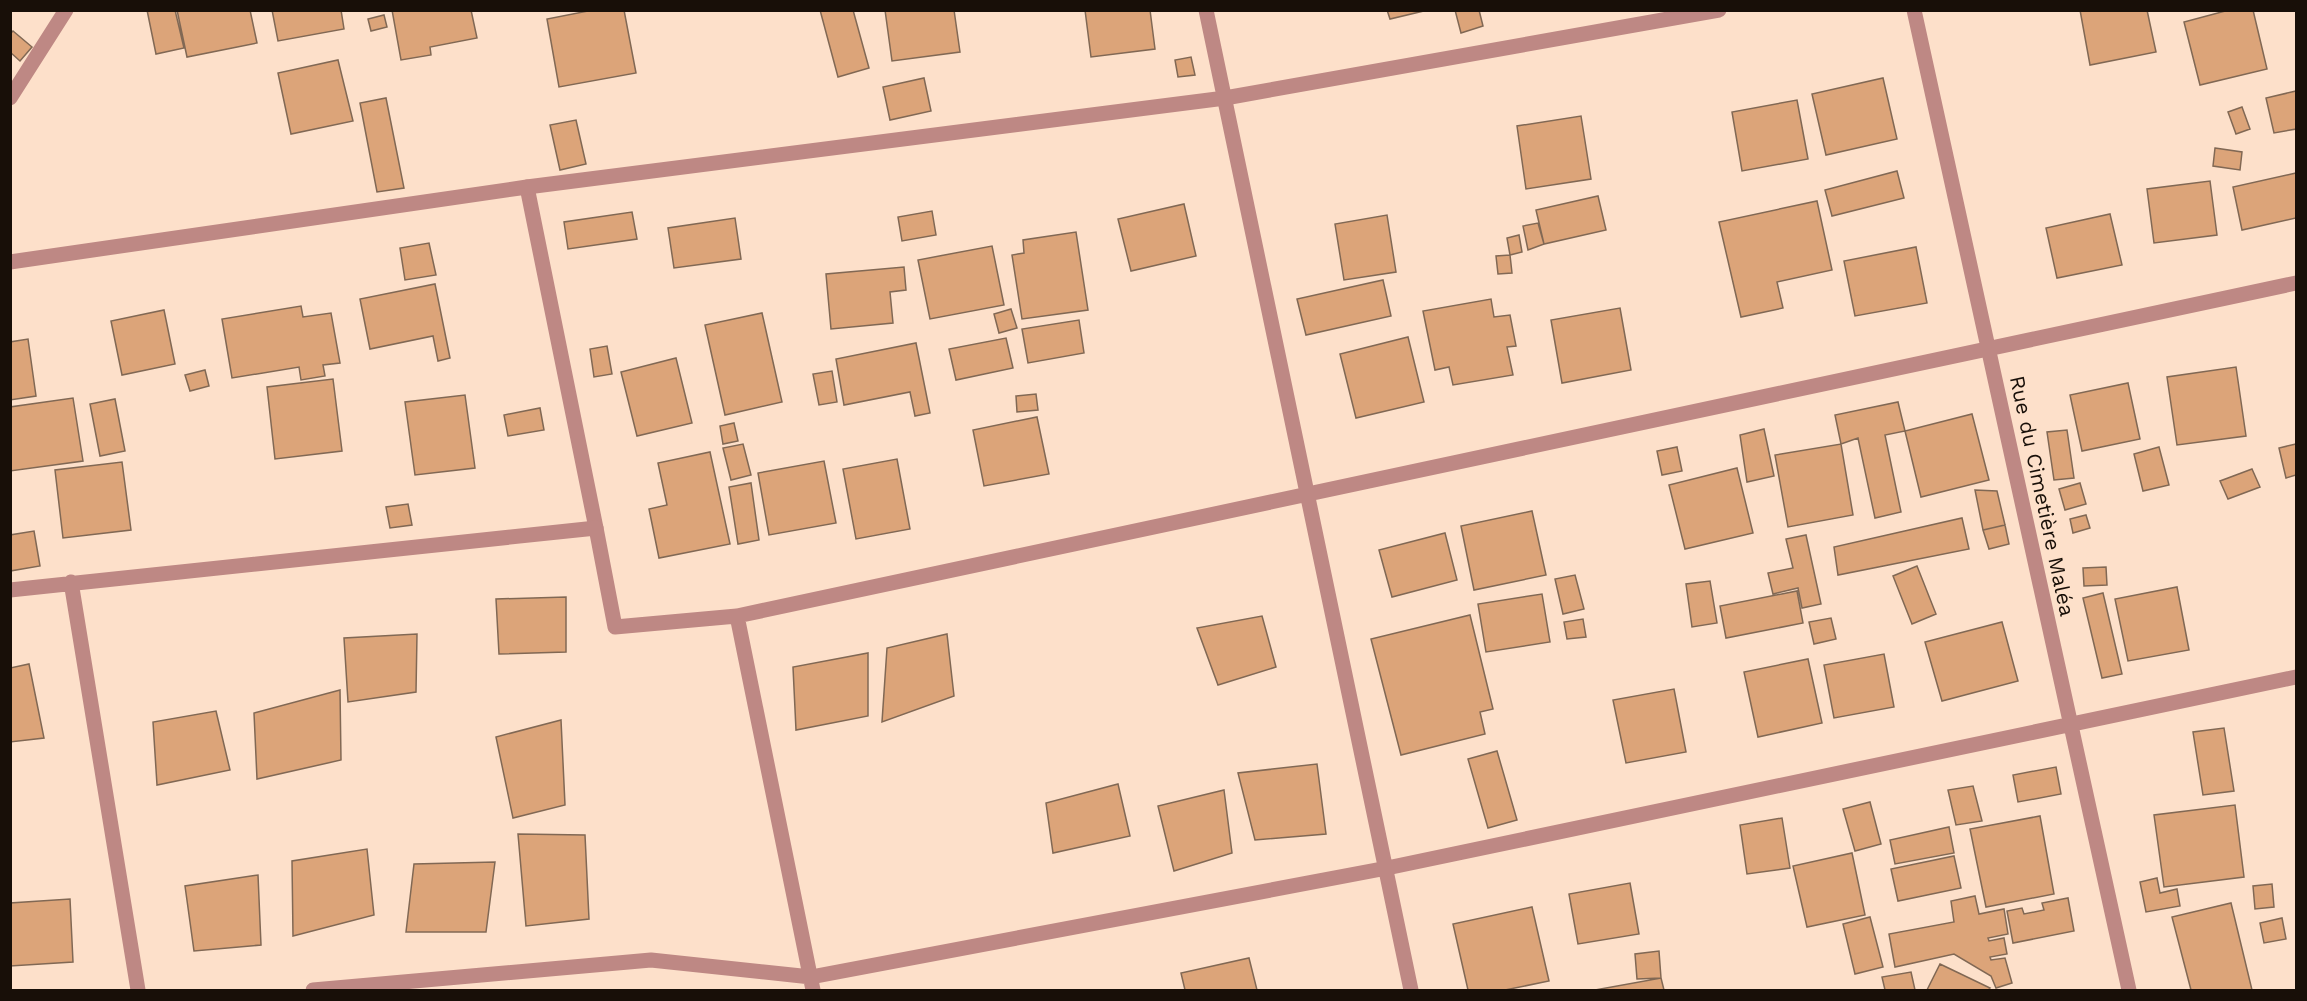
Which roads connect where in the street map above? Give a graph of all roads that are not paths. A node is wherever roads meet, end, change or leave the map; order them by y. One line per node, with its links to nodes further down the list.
1 (66, 10): 5 (street)
2 (1206, 10): 6 (street)
3 (1719, 10): 6 (street)
4 (1914, 10): 10 (street, Rue du Cimetière Maléa)
5 (10, 98)
6 (1225, 98): 7 (street); 11 (street)
7 (527, 186): 8 (street); 12 (street)
8 (10, 262)
9 (2296, 283): 10 (street)
10 (1988, 349): 11 (street); 17 (street, Rue du Cimetière Maléa)
11 (1308, 494): 15 (street); 18 (street)
12 (596, 528): 13 (street); 15 (street)
13 (71, 582): 14 (street); 20 (street)
14 (10, 590)
15 (737, 616): 19 (street)
16 (2296, 677): 17 (street)
17 (2071, 725): 18 (street); 23 (street, Rue du Cimetière Maléa)
18 (1387, 868): 19 (street); 22 (street)
19 (812, 984): 21 (street)
20 (138, 990)
21 (313, 990)
22 (1411, 990)
23 (2128, 990)

